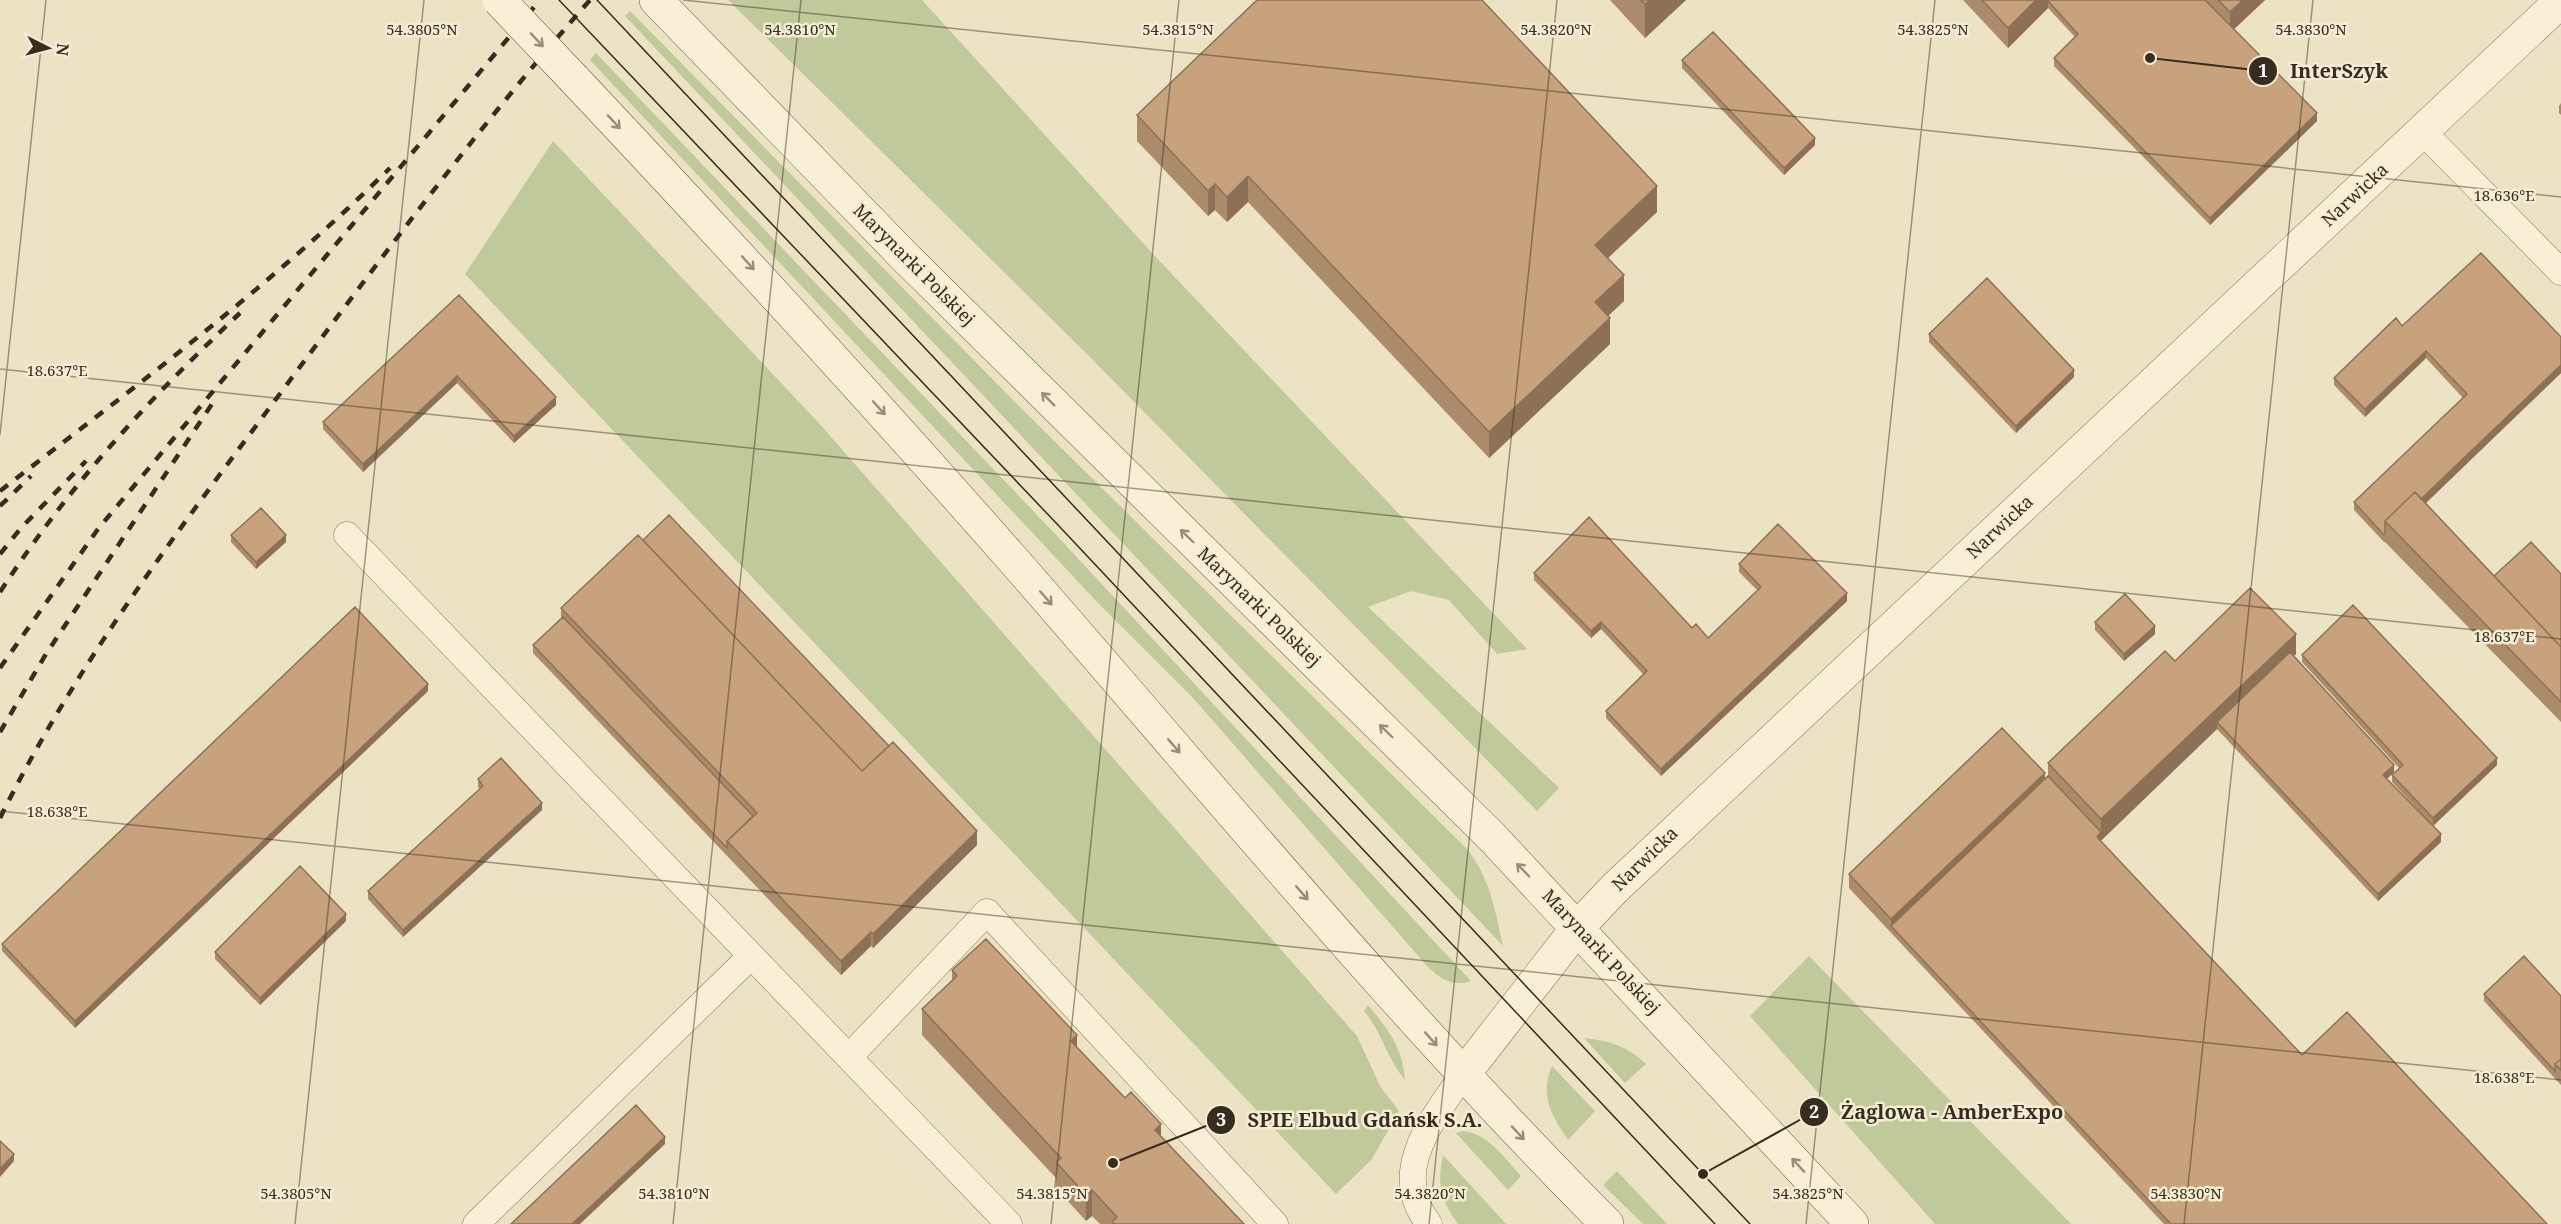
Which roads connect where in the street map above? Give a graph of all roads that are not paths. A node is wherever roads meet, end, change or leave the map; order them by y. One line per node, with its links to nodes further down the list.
1 (499, 0): 10 (main road, one-way to 10, bridge)
2 (656, 0): 7 (main road, Marynarki Polskiej, one-way to 2)
3 (2561, 1): 4 (main road, Narwicka)
4 (2422, 131): 5 (lane); 7 (main road, Narwicka)
5 (2561, 272)
6 (347, 535): 8 (lane)
7 (1578, 927): 10 (main road, Narwicka); 16 (main road, Marynarki Polskiej, one-way to 7)
8 (751, 956): 9 (lane); 11 (lane)
9 (849, 1057): 12 (lane); 13 (lane)
10 (1463, 1075): 14 (lane); 15 (main road, one-way to 15)
11 (476, 1224)
12 (1009, 1224)
13 (1275, 1224)
14 (1429, 1224)
15 (1607, 1224)
16 (1852, 1224)

